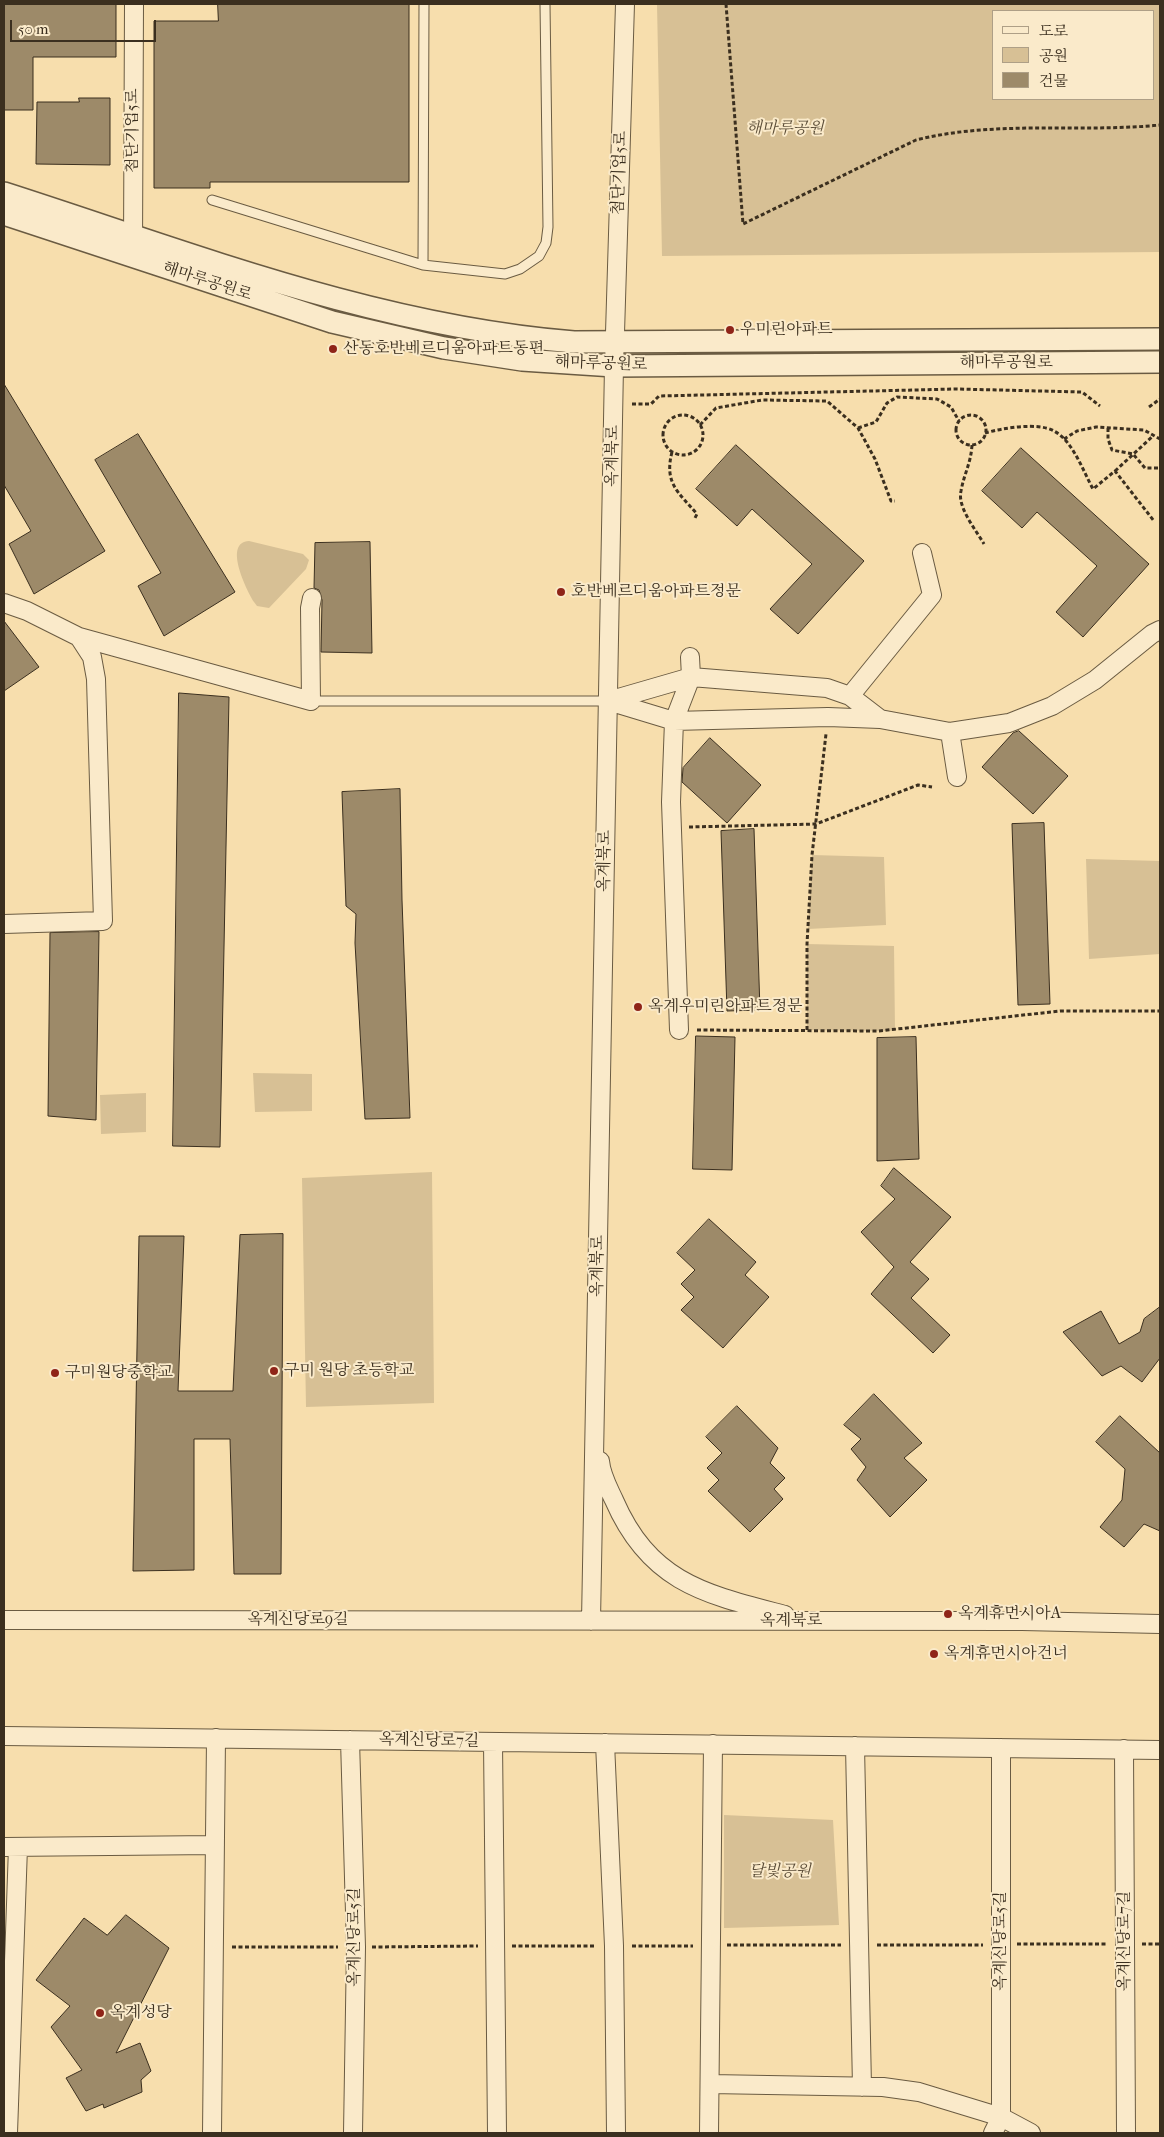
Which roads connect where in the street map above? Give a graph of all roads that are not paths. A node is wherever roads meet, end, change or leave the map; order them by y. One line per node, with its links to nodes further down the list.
1 (134, 4): 8 (street, 첨단기업5로)
2 (424, 4): 10 (lane)
3 (545, 4): 10 (lane)
4 (625, 4): 12 (street, 첨단기업5로)
5 (4, 193): 8 (street, 해마루공원로)
6 (212, 200): 10 (lane)
7 (4, 214): 9 (street, 해마루공원로)
8 (133, 235): 9 (street, 첨단기업5로); 12 (street, 해마루공원로)
9 (133, 258): 14 (street, 해마루공원로)
10 (423, 265)
11 (1160, 339): 12 (street, 해마루공원로)
12 (615, 342): 14 (street, 옥계북로)
13 (1160, 362): 14 (street, 해마루공원로)
14 (614, 366): 24 (street, 옥계북로)
15 (922, 553): 22 (street)
16 (312, 598): 23 (street)
17 (4, 603): 19 (street)
18 (1160, 630): 27 (street)
19 (79, 637): 23 (street); 29 (street)
20 (690, 657): 21 (street)
21 (691, 677): 22 (street); 24 (street); 26 (street)
22 (850, 696): 25 (street)
23 (311, 701): 24 (lane)
24 (608, 701): 26 (street); 31 (street, 옥계북로)
25 (880, 719): 26 (street); 27 (street)
26 (674, 721): 30 (street)
27 (950, 732): 28 (street)
28 (957, 777)
29 (4, 924)
30 (679, 1030)
31 (595, 1423): 33 (street, 옥계북로); 34 (street)
32 (4, 1620): 33 (street, 옥계신당로9길)
33 (591, 1621): 34 (street, 옥계북로)
34 (809, 1621): 35 (street, 옥계북로)
35 (1160, 1624)
36 (4, 1736): 37 (street, 옥계신당로7길)
37 (216, 1738): 38 (street, 옥계신당로7길); 46 (street)
38 (350, 1740): 39 (street, 옥계신당로7길); 53 (street, 옥계신당로5길)
39 (493, 1742): 40 (street, 옥계신당로7길); 54 (street)
40 (605, 1743): 41 (street, 옥계신당로7길); 55 (street)
41 (713, 1744): 42 (street, 옥계신당로7길); 48 (street)
42 (855, 1746): 43 (street, 옥계신당로7길); 49 (street)
43 (1001, 1748): 44 (street, 옥계신당로7길); 50 (street, 옥계신당로5길)
44 (1124, 1749): 45 (street, 옥계신당로7길); 59 (street, 옥계신당로7길)
45 (1160, 1750)
46 (215, 1845): 47 (street); 52 (street)
47 (11, 1847): 51 (street)
48 (710, 2084): 49 (street); 56 (street)
49 (862, 2087): 50 (street)
50 (1001, 2117): 57 (street, 옥계신당로5길); 58 (street)
51 (8, 2133)
52 (212, 2133)
53 (353, 2133)
54 (497, 2133)
55 (616, 2133)
56 (709, 2133)
57 (993, 2133)
58 (1031, 2133)
59 (1126, 2133)

